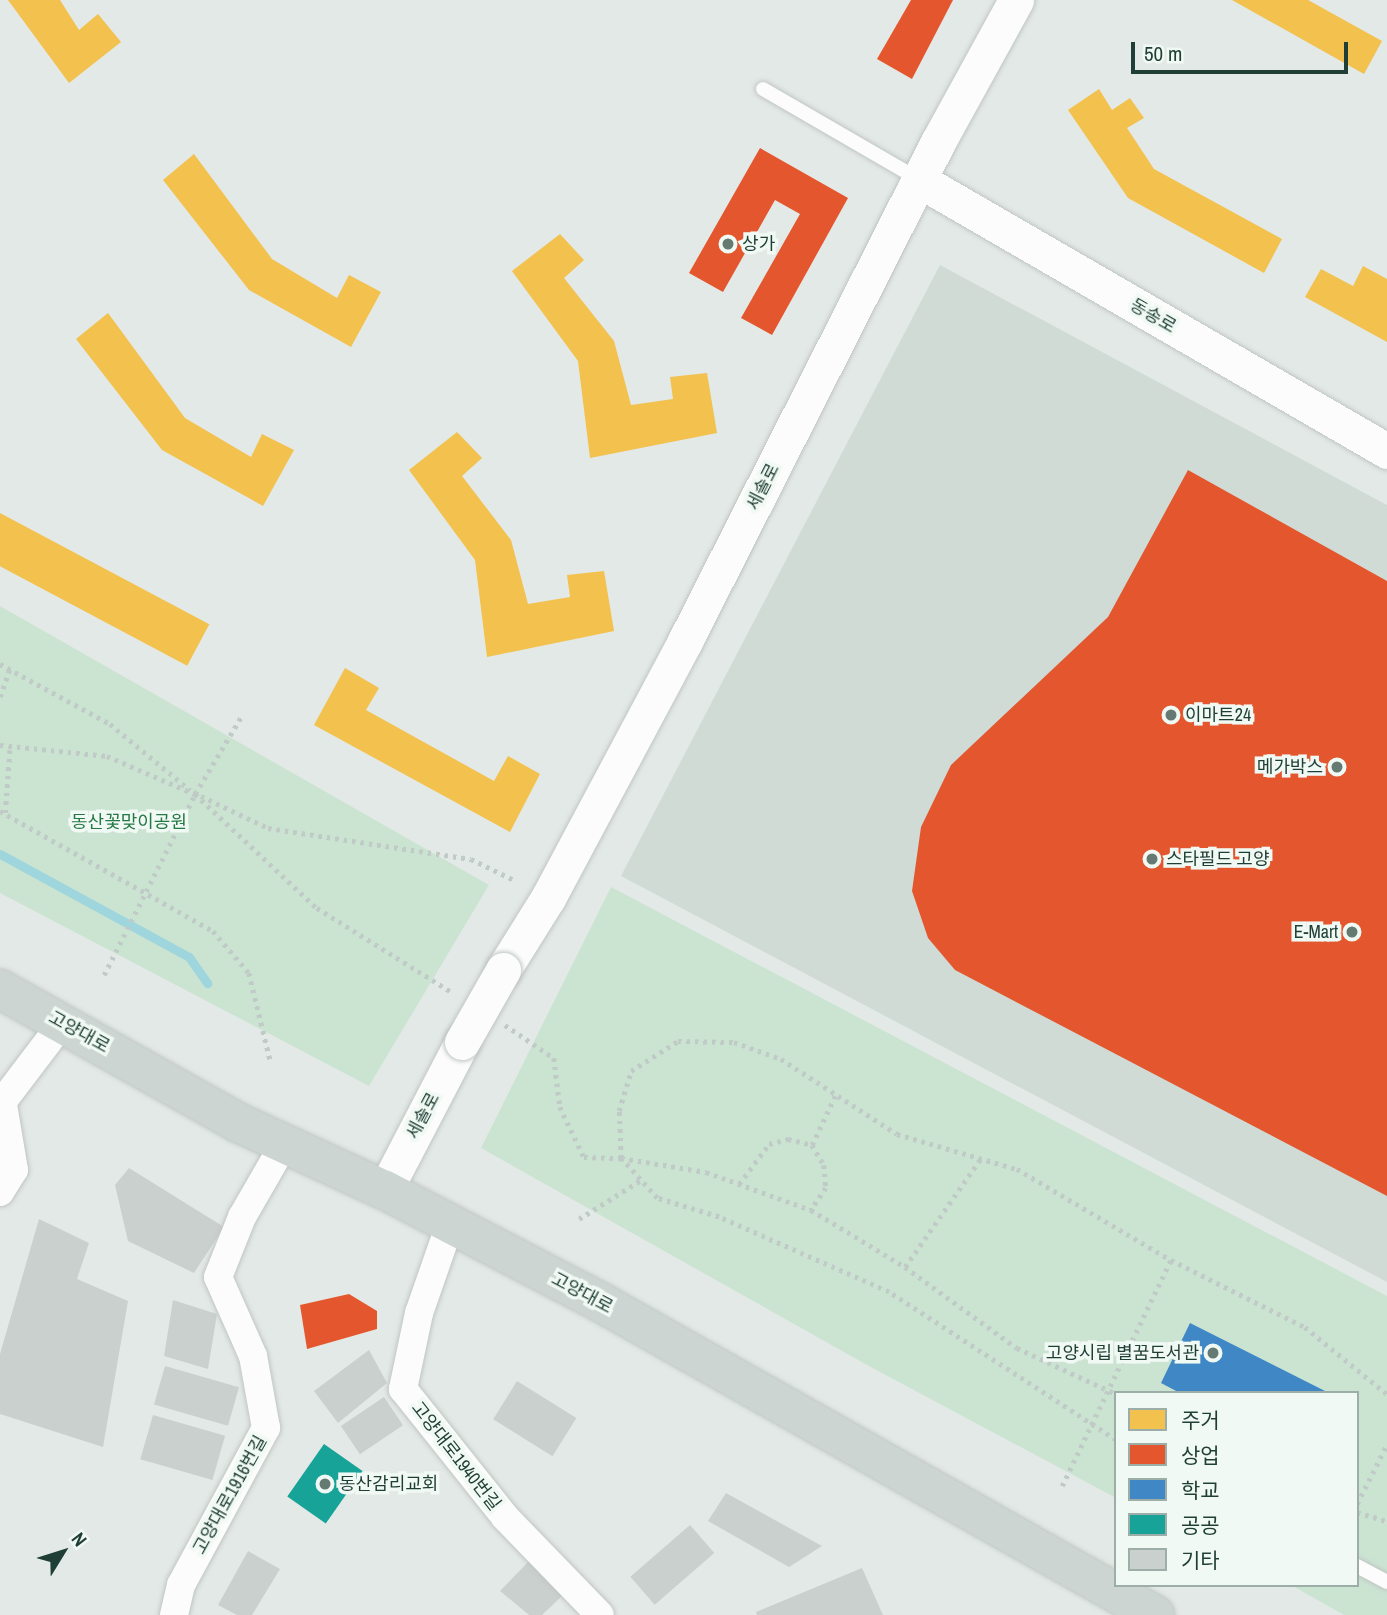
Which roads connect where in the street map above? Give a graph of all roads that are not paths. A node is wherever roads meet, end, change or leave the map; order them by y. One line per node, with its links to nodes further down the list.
1 (1016, 0): 3 (street, 세솔로)
2 (763, 89): 3 (lane)
3 (919, 180): 4 (street, 동송로); 9 (street, 세솔로, bridge)
4 (1387, 451)
5 (0, 989): 6 (main road, 고양대로)
6 (63, 1022): 7 (street); 8 (main road, 고양대로)
7 (2, 1105): 10 (street)
8 (284, 1144): 9 (main road, 고양대로); 16 (street, 고양대로1916번길)
9 (385, 1190): 11 (main road, 고양대로)
10 (0, 1192)
11 (450, 1224): 13 (main road, 고양대로); 17 (street, 고양대로1940번길)
12 (1359, 1567): 14 (lane)
13 (1107, 1579)
14 (1387, 1582)
15 (1118, 1587): 18 (main road, 고양대로)
16 (174, 1615)
17 (600, 1615)
18 (1155, 1615)

